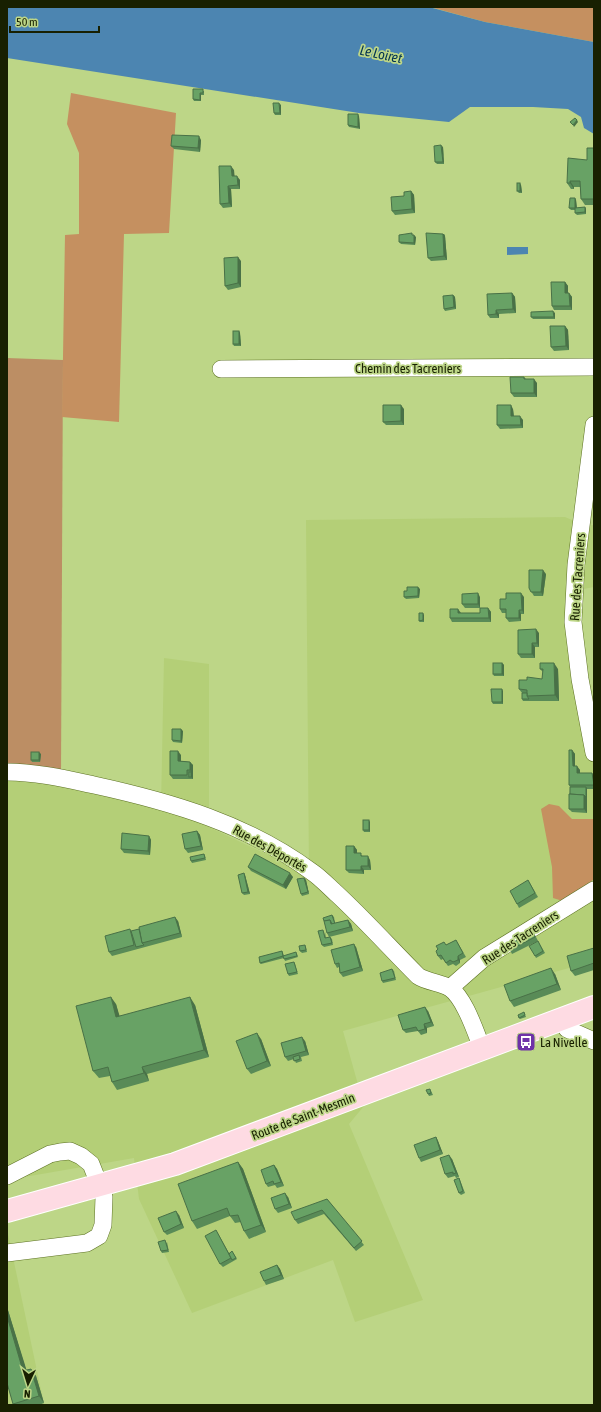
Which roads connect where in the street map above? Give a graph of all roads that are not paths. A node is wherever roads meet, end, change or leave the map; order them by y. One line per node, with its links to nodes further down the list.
1 (594, 366): 2 (street, Chemin des Tacreniers)
2 (221, 369)
3 (594, 425): 4 (street, Rue des Tacreniers)
4 (594, 753)
5 (7, 772): 7 (street, Rue des Déportés)
6 (594, 890): 7 (street, Rue des Tacreniers)
7 (450, 988): 11 (street)
8 (594, 1007): 9 (main road, Route de Saint-Mesmin)
9 (561, 1019): 10 (street); 11 (main road, Route de Saint-Mesmin)
10 (594, 1041)
11 (482, 1048): 13 (main road, Route de Saint-Mesmin)
12 (7, 1176): 13 (street)
13 (100, 1186): 14 (main road, Route de Saint-Mesmin); 15 (street)
14 (7, 1211)
15 (7, 1253)

